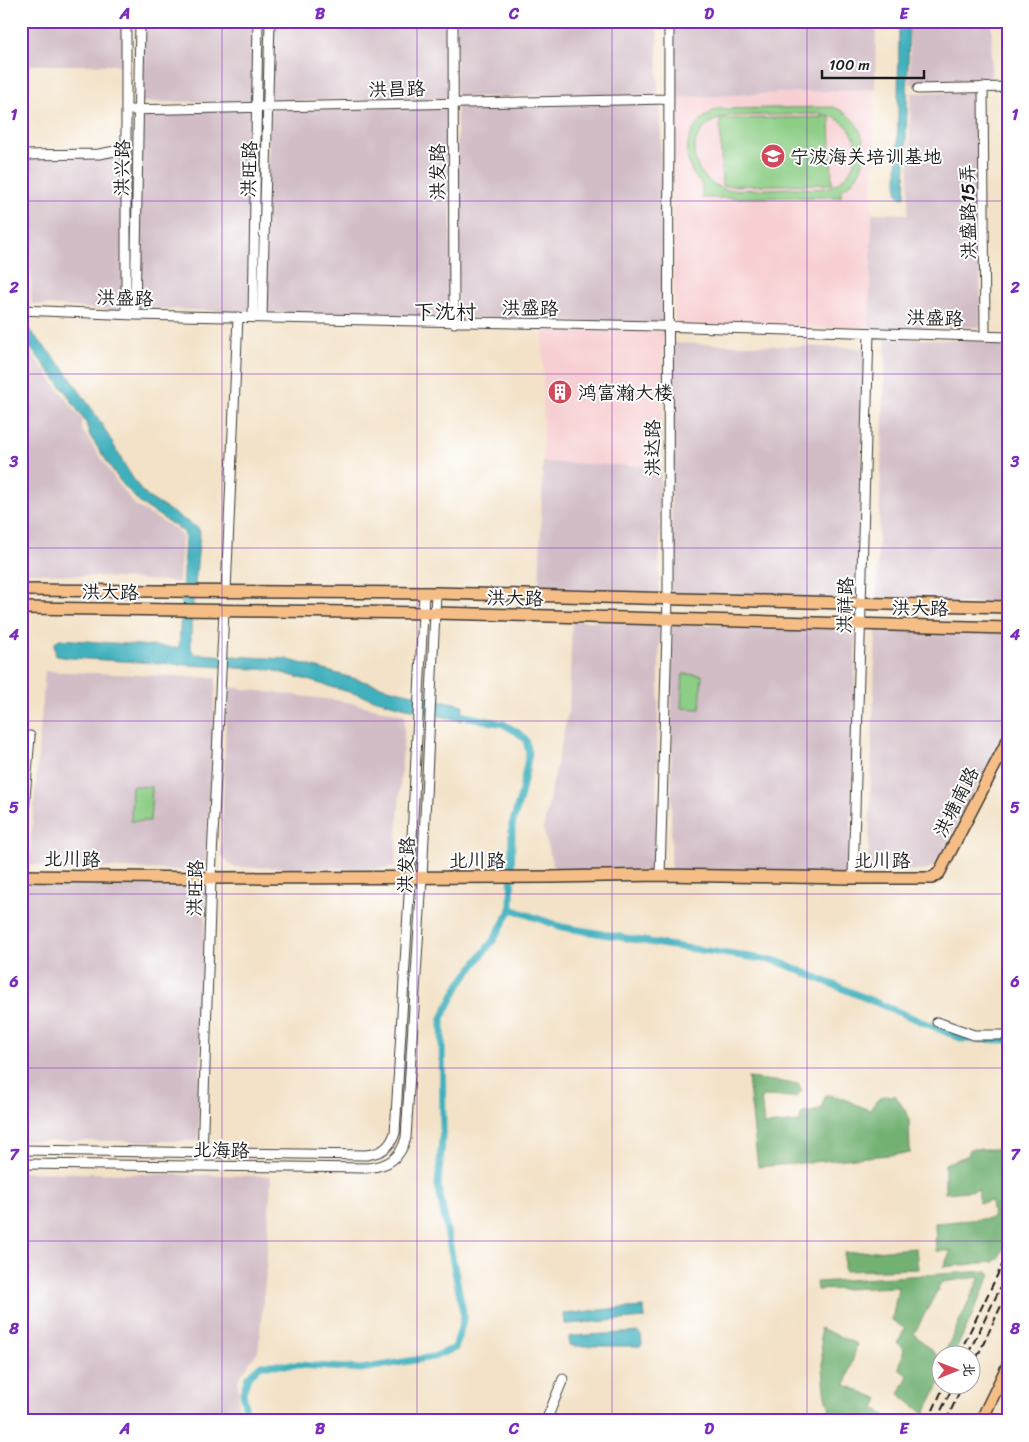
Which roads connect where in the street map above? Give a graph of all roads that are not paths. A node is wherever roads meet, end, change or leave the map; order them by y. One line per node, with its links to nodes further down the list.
1 (126, 21): 14 (street, 洪兴路)
2 (140, 21): 15 (street, 洪兴路)
3 (258, 21): 13 (street, 洪旺路)
4 (270, 21): 12 (street, 洪旺路)
5 (453, 21): 11 (street, 洪发路)
6 (669, 21): 10 (street, 洪达路)
7 (1008, 87): 8 (street)
8 (983, 88): 9 (street); 25 (street, 洪盛路15弄)
9 (918, 89)
10 (669, 99): 11 (street, 洪昌路); 23 (street, 洪达路)
11 (453, 104): 12 (street, 洪昌路); 22 (street, 洪发路)
12 (267, 107): 13 (street, 洪昌路); 21 (street, 洪旺路)
13 (257, 108): 15 (street, 洪昌路); 21 (street, 洪旺路)
14 (126, 110): 15 (street, 洪昌路); 16 (street, 洪兴路)
15 (139, 110): 19 (street, 洪兴路)
16 (126, 149): 17 (street); 19 (street, 洪兴路)
17 (21, 155)
18 (22, 310): 19 (street, 洪盛路)
19 (131, 314): 20 (street, 洪盛路)
20 (238, 317): 21 (street, 洪盛路); 28 (street)
21 (257, 317): 22 (street, 洪盛路)
22 (454, 323): 23 (street, 洪盛路)
23 (668, 326): 24 (street, 洪盛路); 31 (street, 洪达路)
24 (869, 333): 25 (street, 洪盛路); 32 (street, 洪祥路)
25 (986, 336): 26 (street, 洪盛路)
26 (1008, 337)
27 (21, 590): 28 (main road, 洪大路)
28 (226, 591): 29 (main road, 洪大路)
29 (424, 592): 30 (main road, 洪大路); 36 (street, 洪发路)
30 (436, 593): 31 (main road, 洪大路); 37 (street, 洪发路)
31 (668, 598): 32 (main road, 洪大路); 38 (street, 洪达路)
32 (861, 603): 33 (main road, 洪大路); 39 (street, 洪祥路)
33 (1008, 607)
34 (21, 608): 35 (main road, 洪大路)
35 (224, 611): 36 (main road, 洪大路); 46 (street, 洪旺路)
36 (423, 613): 37 (main road, 洪大路); 47 (street, 洪发路)
37 (435, 614): 38 (main road, 洪大路); 47 (street, 洪发路)
38 (667, 619): 39 (main road, 洪大路); 44 (street, 洪达路)
39 (861, 624): 40 (main road, 洪大路); 48 (street, 洪祥路)
40 (1008, 628)
41 (30, 736): 43 (street)
42 (1008, 740): 49 (main road, 洪塘南路)
43 (21, 847)
44 (660, 874): 47 (main road, 北川路); 48 (main road, 北川路)
45 (21, 876): 46 (main road, 北川路)
46 (211, 878): 47 (main road, 北川路); 55 (street, 洪旺路)
47 (416, 878): 52 (street, 洪发路); 53 (street, 洪发路)
48 (853, 878): 49 (main road, 北川路)
49 (932, 878)
50 (937, 1022): 51 (street)
51 (1008, 1035)
52 (395, 1133): 55 (street, 北海路)
53 (406, 1138): 57 (street, 北海路)
54 (21, 1150): 55 (street, 北海路)
55 (202, 1153): 57 (street, 洪旺路)
56 (21, 1164): 57 (street, 北海路)
57 (201, 1166)
58 (1008, 1365): 61 (main road)
59 (563, 1379): 60 (street)
60 (546, 1421)
61 (981, 1421)

